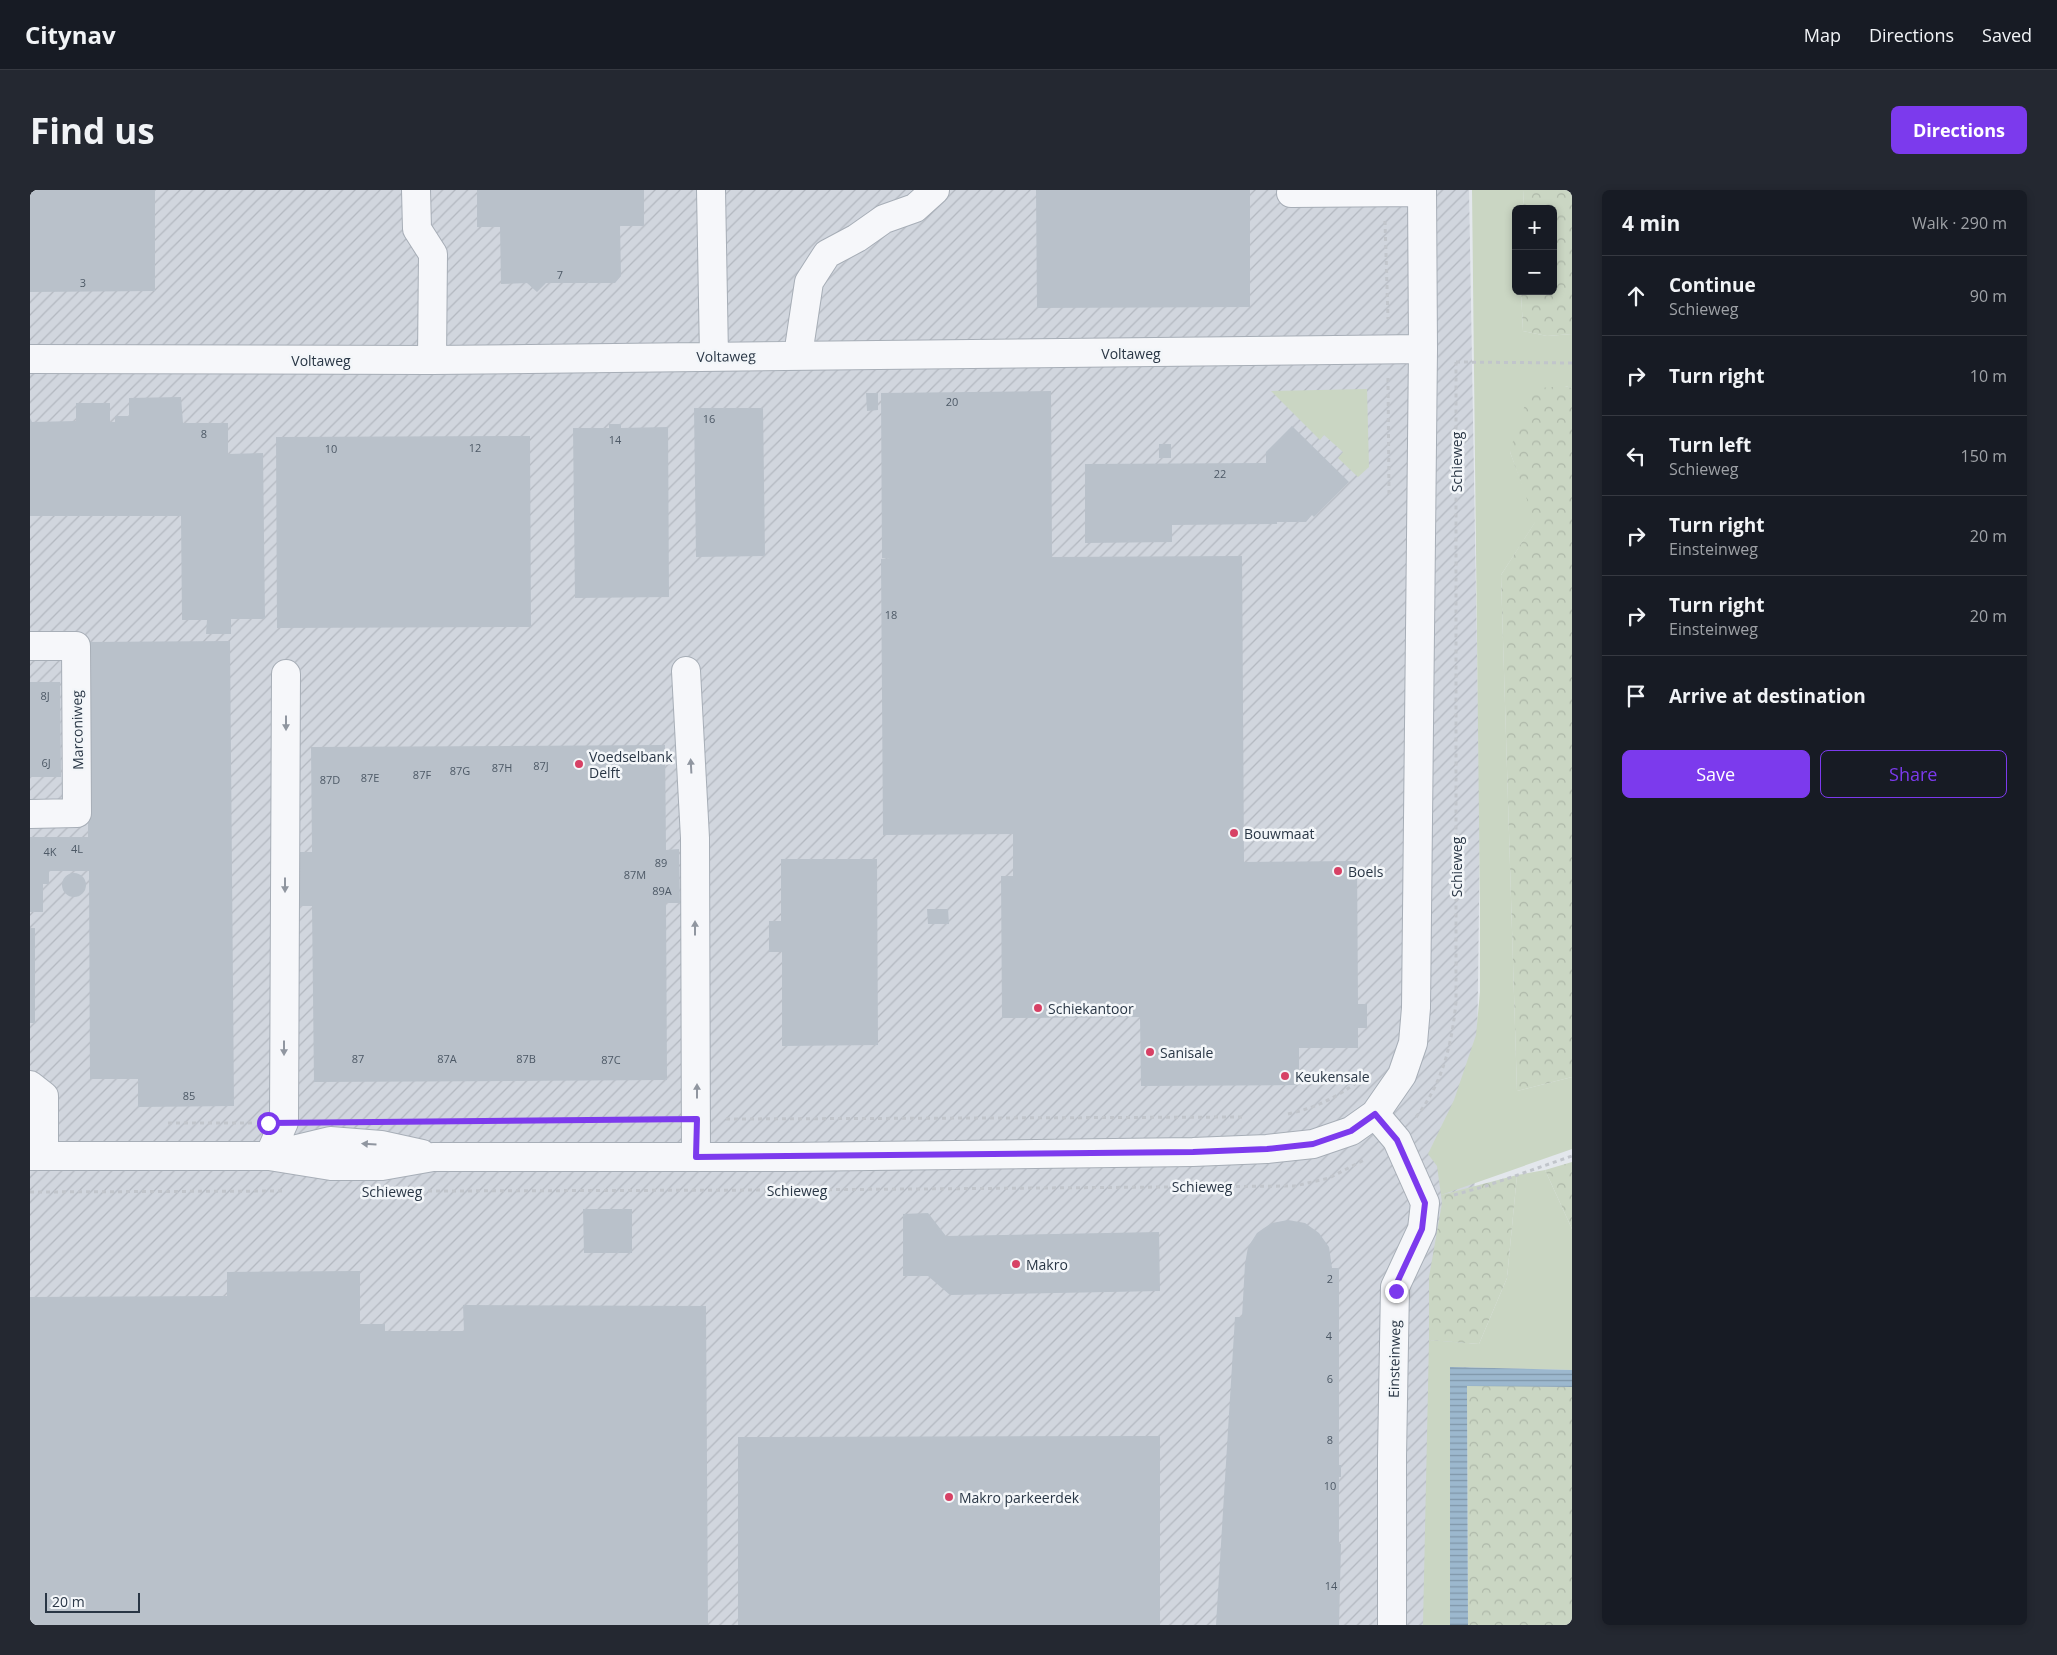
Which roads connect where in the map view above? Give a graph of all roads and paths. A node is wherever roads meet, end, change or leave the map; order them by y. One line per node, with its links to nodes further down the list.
1 (416, 190): 13 (street)
2 (711, 190): 10 (street)
3 (935, 190): 9 (street)
4 (1422, 191): 6 (street); 7 (street, Schieweg)
5 (1291, 193): 6 (street)
6 (1384, 194): 8 (path)
7 (1423, 349): 8 (street, Voltaweg); 23 (street, Schieweg)
8 (1388, 351): 9 (street, Voltaweg); 16 (path)
9 (798, 355): 10 (street, Voltaweg)
10 (714, 356): 13 (street, Voltaweg)
11 (1456, 356): 14 (path, Schieweg)
12 (30, 359): 13 (street, Voltaweg)
13 (432, 360)
14 (1456, 362): 15 (path); 30 (path, Schieweg)
15 (1572, 363)
16 (1389, 497)
17 (30, 646): 20 (street, Marconiweg)
18 (686, 671): 26 (street, one-way to 18)
19 (286, 674): 28 (street, one-way to 28)
20 (30, 814)
21 (1363, 1077): 24 (path)
22 (30, 1086): 31 (street)
23 (1375, 1114): 30 (street); 34 (street, Schieweg)
24 (1283, 1115)
25 (1245, 1117): 26 (path)
26 (697, 1119): 27 (path); 34 (street)
27 (419, 1121)
28 (284, 1122): 29 (path); 32 (street)
29 (162, 1123)
30 (1397, 1140): 36 (path, Schieweg); 38 (street)
31 (37, 1156): 32 (street, Schieweg)
32 (269, 1156): 34 (street, Schieweg)
33 (1572, 1156): 38 (path)
34 (696, 1157)
35 (292, 1191): 37 (path)
36 (420, 1191)
37 (30, 1192)
38 (1425, 1203): 39 (street, Einsteinweg)
39 (1392, 1625)

